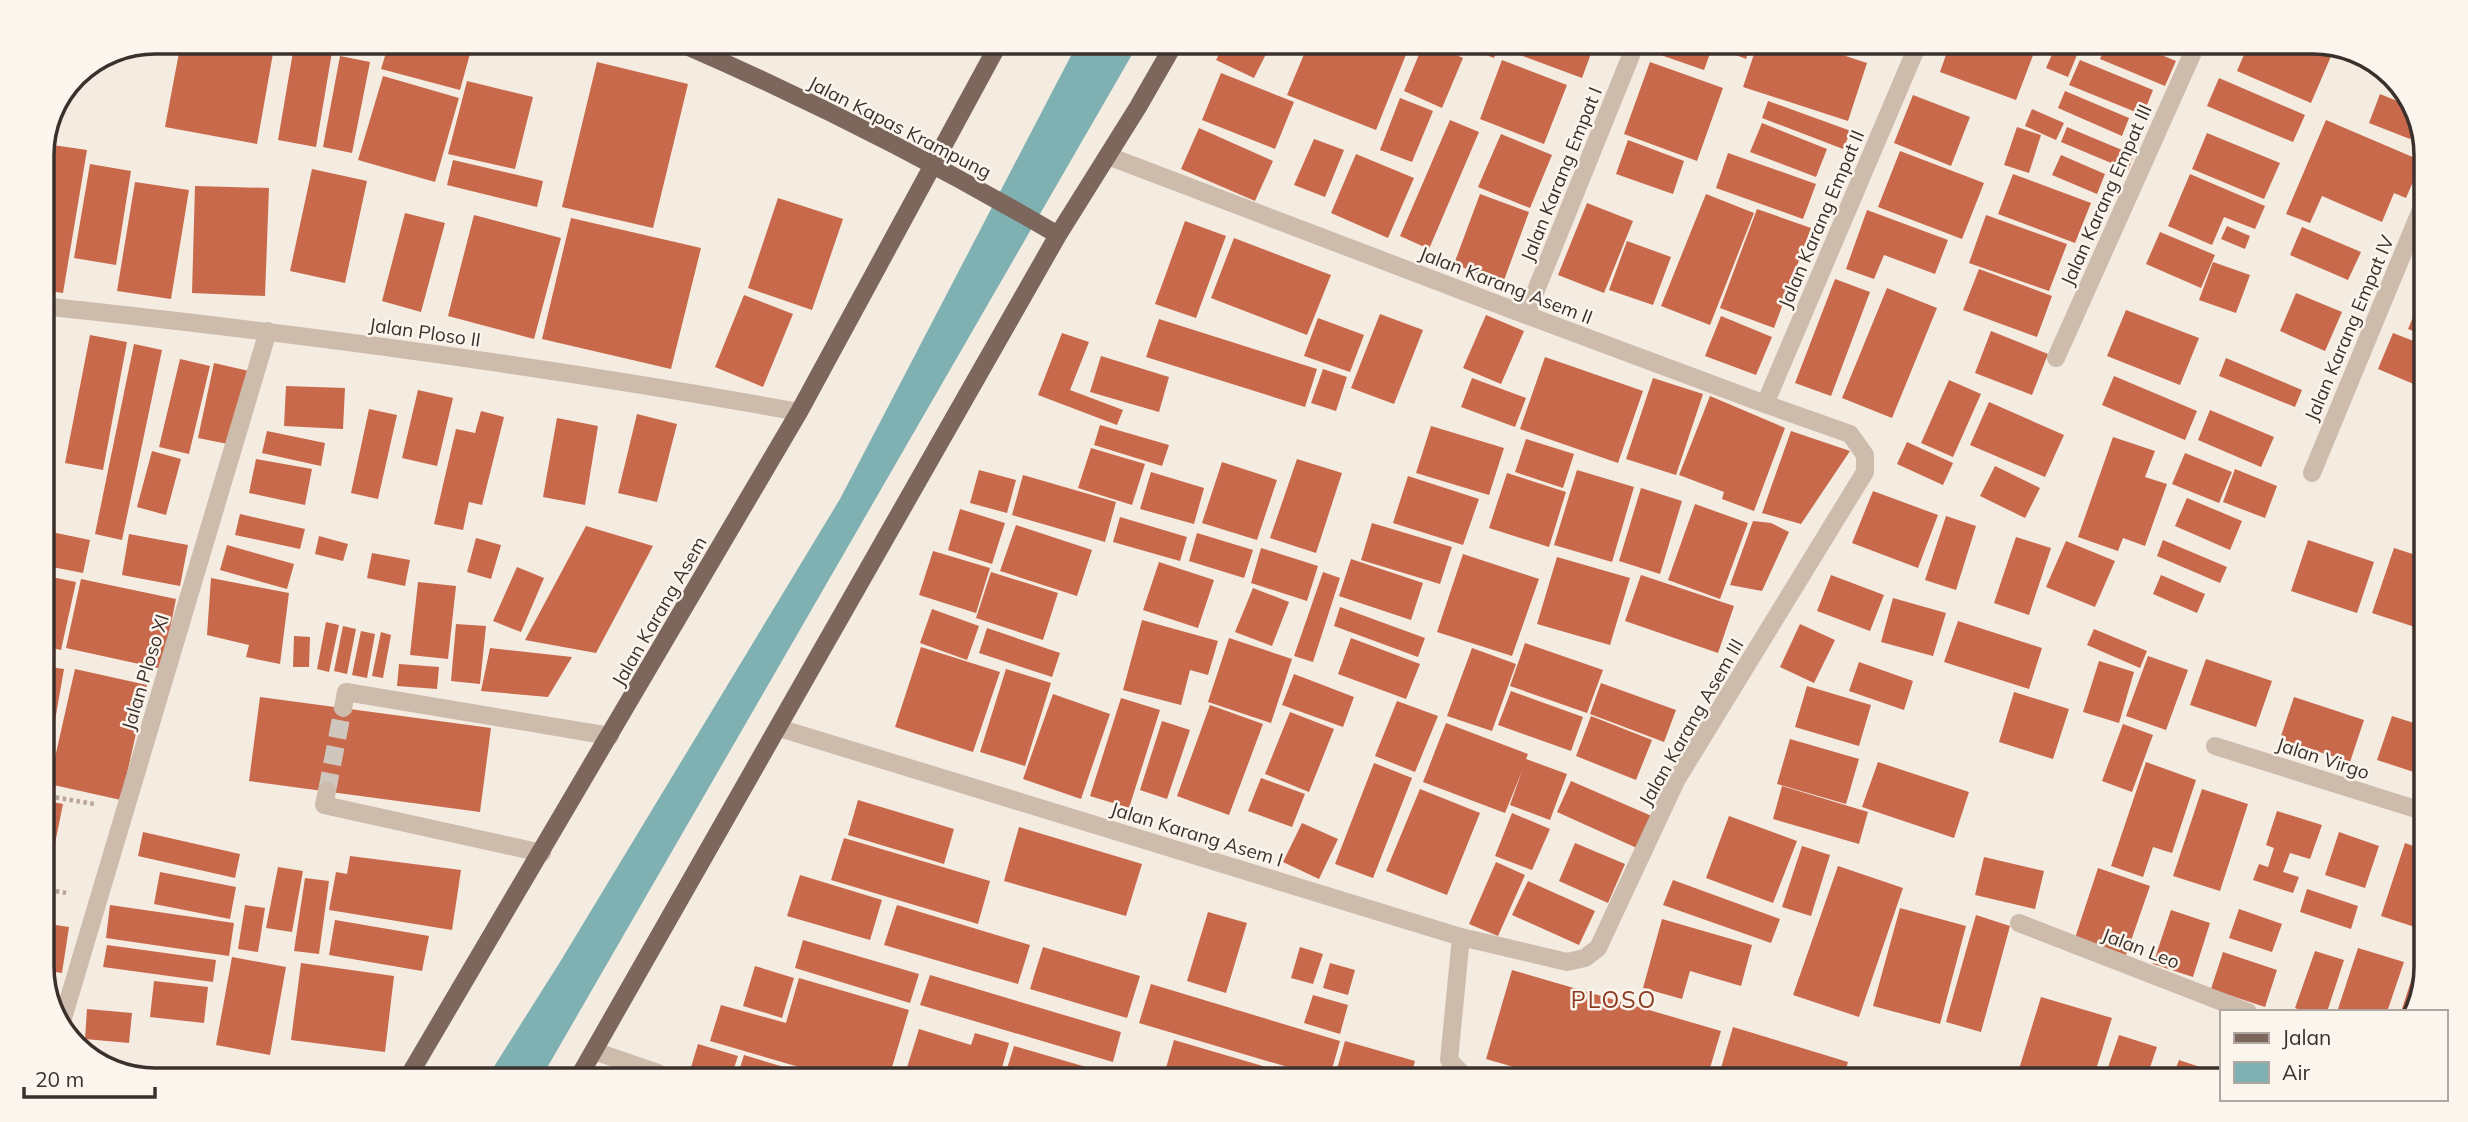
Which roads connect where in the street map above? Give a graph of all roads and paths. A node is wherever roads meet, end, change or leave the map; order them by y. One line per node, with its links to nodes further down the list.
1 (704, 54): 8 (main road, Jalan Kapas Krampung)
2 (994, 54): 8 (main road, Jalan Karang Asem)
3 (1167, 54): 7 (main road)
4 (1632, 54): 12 (street, Jalan Karang Empat I)
5 (1914, 54): 15 (street, Jalan Karang Empat II)
6 (2192, 54): 14 (street, Jalan Karang Empat III)
7 (1108, 156): 10 (main road); 12 (street, Jalan Karang Asem II)
8 (938, 167): 10 (main road, Jalan Kapas Krampung); 16 (main road, Jalan Karang Asem)
9 (2414, 227): 18 (street, Jalan Karang Empat IV)
10 (1052, 231): 20 (main road)
11 (54, 307): 13 (street, Jalan Ploso II)
12 (1526, 315): 15 (street, Jalan Karang Asem II)
13 (268, 331): 16 (street, Jalan Ploso II); 26 (street, Jalan Ploso XI)
14 (2056, 358)
15 (1765, 404): 17 (street, Jalan Karang Asem II)
16 (799, 412): 21 (main road, Jalan Karang Asem)
17 (1865, 472): 29 (street, Jalan Karang Asem III)
18 (2312, 473)
19 (343, 708): 21 (street)
20 (779, 728): 29 (street, Jalan Karang Asem I); 32 (main road)
21 (610, 736): 27 (main road, Jalan Karang Asem)
22 (2215, 746): 25 (street, Jalan Virgo)
23 (327, 791): 27 (street)
24 (54, 797): 26 (path)
25 (2414, 808)
26 (126, 809): 31 (street, Jalan Ploso XI)
27 (542, 853): 33 (main road, Jalan Karang Asem)
28 (2019, 923): 30 (street, Jalan Leo)
29 (1461, 937): 36 (street)
30 (2243, 1010)
31 (65, 1011)
32 (594, 1051): 34 (main road); 35 (street)
33 (413, 1068)
34 (584, 1068)
35 (643, 1068)
36 (1457, 1068)

